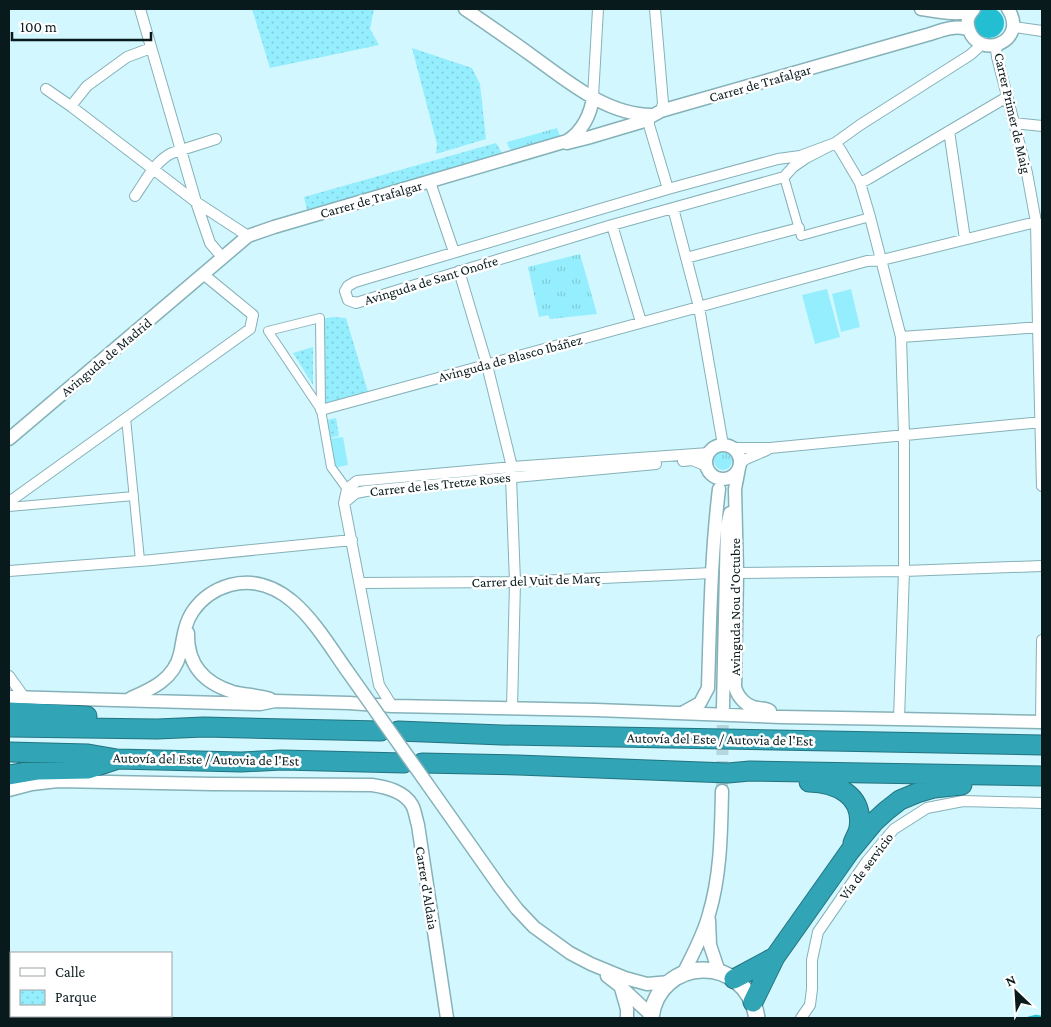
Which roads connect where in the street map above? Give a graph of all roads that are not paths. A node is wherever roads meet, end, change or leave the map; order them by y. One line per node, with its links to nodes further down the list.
1 (140, 9): 12 (street)
2 (465, 9): 13 (street)
3 (598, 9): 15 (street)
4 (655, 9): 18 (street)
5 (921, 9): 6 (street)
6 (973, 10): 8 (street)
7 (1014, 16): 9 (street); 11 (street)
8 (969, 30): 10 (street); 18 (street, Carrer de Trafalgar)
9 (1042, 31)
10 (978, 42): 11 (street); 24 (street, Avinguda de Sant Onofre)
11 (999, 44): 16 (street, Carrer Primer de Maig)
12 (152, 48): 17 (street); 26 (street)
13 (574, 86): 15 (street); 19 (street)
14 (46, 89): 17 (street)
15 (593, 97): 18 (street); 19 (street, Carrer de Trafalgar)
16 (1007, 97): 20 (street, Carrer Primer de Maig); 22 (street)
17 (71, 106): 27 (street)
18 (657, 113): 25 (street, Carrer de Trafalgar); 31 (street)
19 (586, 117): 25 (street, Carrer de Trafalgar)
20 (1014, 123): 21 (street); 36 (street, Carrer Primer de Maig)
21 (1042, 126)
22 (949, 131): 30 (street); 40 (street)
23 (216, 139): 26 (street)
24 (835, 143): 28 (street, Avinguda de Sant Onofre); 30 (street); 31 (street, Avinguda de Sant Onofre)
25 (552, 146): 29 (street, Carrer de Trafalgar)
26 (181, 150): 27 (street); 33 (street)
27 (154, 169): 32 (street); 33 (street)
28 (784, 176): 34 (street, Avinguda de Sant Onofre); 38 (street)
29 (430, 182): 39 (street, Carrer de Trafalgar); 41 (street)
30 (860, 182): 35 (street)
31 (668, 189): 41 (street, Avinguda de Sant Onofre)
32 (135, 196)
33 (196, 202): 39 (street); 42 (street)
34 (673, 208): 37 (street, Avinguda de Sant Onofre); 43 (street)
35 (870, 217): 38 (street); 44 (street)
36 (1039, 223): 40 (street, Avinguda de Blasco Ibáñez); 49 (street, Carrer Primer de Maig)
37 (612, 225): 45 (street, Avinguda de Sant Onofre); 48 (street)
38 (799, 228): 43 (street)
39 (248, 236): 42 (street, Carrer de Trafalgar)
40 (965, 239): 44 (street, Avinguda de Blasco Ibáñez)
41 (454, 252): 45 (street, Avinguda de Sant Onofre)
42 (222, 257): 46 (street, Carrer de Trafalgar)
43 (686, 258): 47 (street)
44 (882, 260): 47 (street, Avinguda de Blasco Ibáñez); 50 (street)
45 (459, 271): 51 (street)
46 (203, 274): 53 (street); 56 (street, Avinguda de Madrid)
47 (699, 307): 48 (street, Avinguda de Blasco Ibáñez); 57 (street)
48 (641, 322): 51 (street, Avinguda de Blasco Ibáñez)
49 (1040, 327): 50 (street); 54 (street, Carrer Primer de Maig)
50 (901, 338): 55 (street)
51 (487, 365): 52 (street, Avinguda de Blasco Ibáñez); 62 (street)
52 (320, 410): 52 (street); 64 (street)
53 (126, 418): 67 (street); 68 (street)
54 (1042, 422): 55 (street); 63 (street, Carrer Primer de Maig)
55 (904, 435): 58 (street); 76 (street)
56 (9, 439)
57 (728, 446): 58 (street); 59 (street); 60 (street)
58 (770, 448): 60 (street)
59 (709, 453): 61 (street); 62 (street, Carrer de les Tretze Roses)
60 (740, 466): 61 (street); 66 (street, Avinguda Nou d'Octubre)
61 (710, 470): 62 (street, Carrer de les Tretze Roses); 65 (street)
62 (512, 472): 64 (street, Carrer de les Tretze Roses); 69 (street, Carrer de les Tretze Roses); 79 (street)
63 (1042, 486)
64 (347, 489): 69 (street)
65 (719, 489): 71 (street); 77 (street, Avinguda Nou d'Octubre)
66 (735, 489): 71 (street); 78 (street, Avinguda Nou d'Octubre)
67 (134, 496): 70 (street); 73 (street)
68 (9, 502)
69 (344, 503): 72 (street)
70 (9, 507)
71 (728, 522): 91 (street, Avinguda Nou d'Octubre)
72 (352, 540): 73 (street); 80 (street)
73 (140, 560): 75 (street)
74 (1042, 566): 76 (street)
75 (9, 571)
76 (904, 571): 78 (street); 96 (street)
77 (712, 573): 79 (street, Carrer del Vuit de Març); 94 (street, Avinguda Nou d'Octubre)
78 (737, 573): 95 (street, Avinguda Nou d'Octubre)
79 (515, 582): 80 (street, Carrer del Vuit de Març); 92 (street)
80 (360, 583): 84 (street)
81 (188, 622): 87 (street); 88 (street); 114 (street, bridge)
82 (1042, 640): 97 (street)
83 (9, 676): 86 (street)
84 (379, 685): 89 (street); 90 (street)
85 (9, 697): 86 (street)
86 (24, 697): 87 (street)
87 (126, 700): 88 (street)
88 (275, 701): 89 (street)
89 (349, 703): 90 (street)
90 (392, 706): 92 (street)
91 (723, 707)
92 (512, 708): 94 (street)
93 (9, 712): 99 (highway)
94 (681, 714): 95 (street)
95 (781, 717): 96 (street)
96 (899, 719): 97 (street)
97 (1042, 722)
98 (9, 727): 99 (highway, Autovía del Este / Autovia de l'Est)
99 (204, 727): 100 (highway, Autovía del Este / Autovia de l'Est)
100 (1042, 745)
101 (9, 752): 102 (highway, Autovía del Este / Autovia de l'Est)
102 (117, 760): 103 (highway); 105 (highway, Autovía del Este / Autovia de l'Est)
103 (95, 766): 104 (highway); 108 (highway)
104 (9, 770)
105 (728, 773): 106 (highway, Autovía del Este / Autovia de l'Est); 111 (highway)
106 (1042, 776)
107 (1042, 786): 111 (highway)
108 (9, 787): 120 (street, Carrer d'Aldaia)
109 (722, 791): 112 (street)
110 (1042, 803): 122 (street, Vía de servicio)
111 (850, 851): 113 (highway)
112 (709, 915): 115 (street); 116 (street)
113 (775, 957): 115 (highway); 118 (highway)
114 (591, 964): 116 (street); 117 (street)
115 (727, 975): 116 (main road); 118 (main road)
116 (676, 978): 119 (main road)
117 (620, 986): 119 (street); 121 (street)
118 (757, 1014)
119 (651, 1017)
120 (447, 1018)
121 (627, 1018)
122 (801, 1018)

